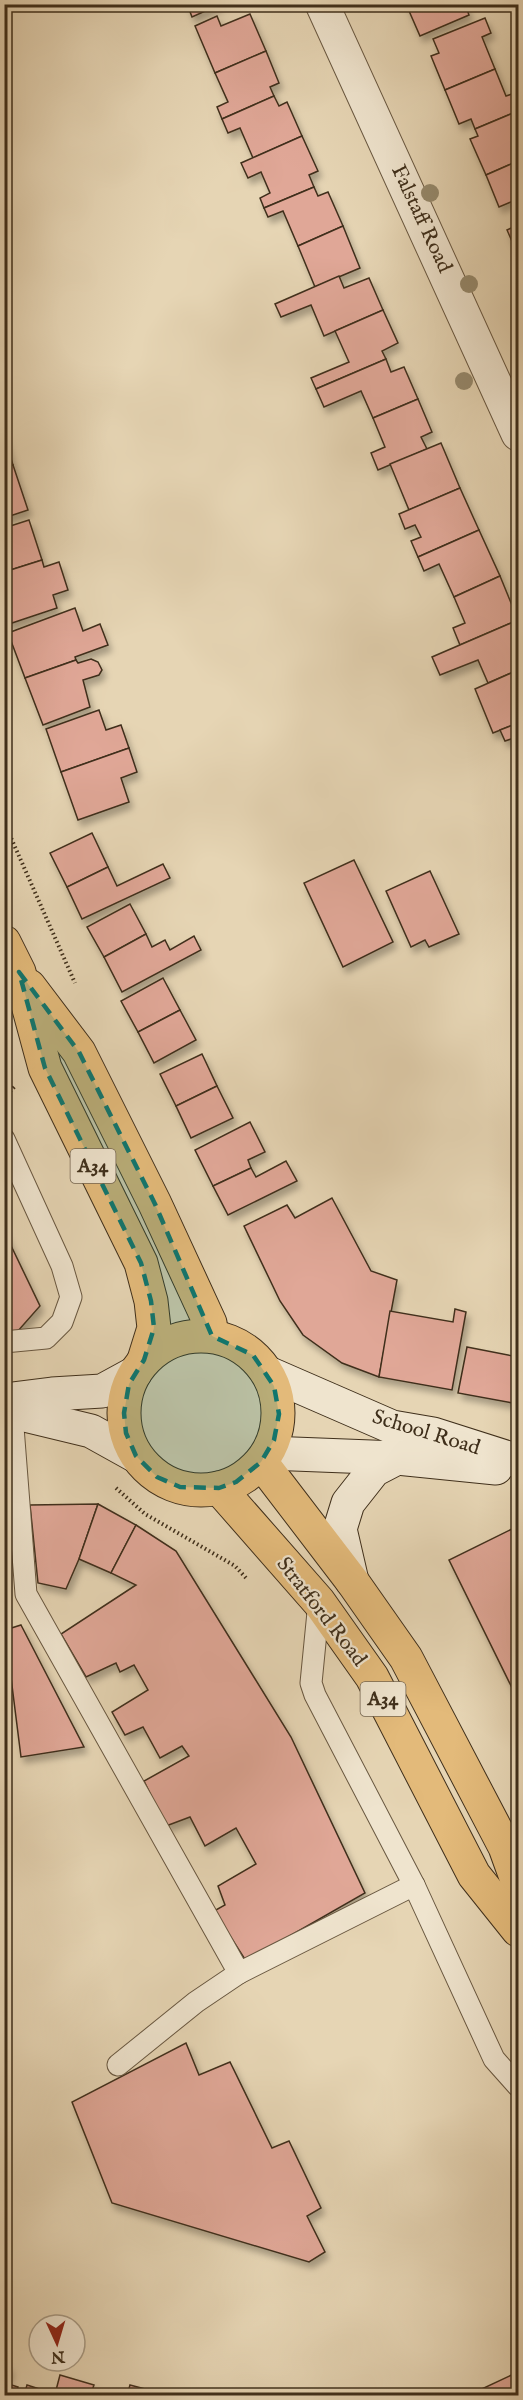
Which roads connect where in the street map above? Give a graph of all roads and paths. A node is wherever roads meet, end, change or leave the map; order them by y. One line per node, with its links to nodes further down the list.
1 (322, 4): 2 (street, Falstaff Road)
2 (519, 434)
3 (4, 942): 4 (highway, A34)
4 (19, 972): 6 (highway, A34); 8 (highway, A34)
5 (4, 1139): 7 (lane)
6 (212, 1336): 8 (highway); 9 (highway)
7 (4, 1342)
8 (139, 1366): 10 (street); 11 (highway)
9 (268, 1373): 12 (highway); 14 (street, School Road)
10 (8, 1407): 11 (street); 24 (lane)
11 (136, 1456): 17 (highway)
12 (264, 1458): 13 (street, School Road); 17 (highway); 18 (highway, Stratford Road / A34)
13 (397, 1458): 15 (street, School Road); 18 (street)
14 (519, 1461)
15 (519, 1470)
16 (111, 1484): 19 (path)
17 (219, 1488): 20 (highway, Stratford Road / A34)
18 (352, 1581): 21 (highway, Stratford Road / A34)
19 (251, 1583)
20 (319, 1602): 22 (lane); 23 (highway, Stratford Road / A34)
21 (519, 1883)
22 (414, 1884): 24 (lane); 26 (lane)
23 (519, 1930)
24 (239, 1973): 25 (lane)
25 (118, 2066)
26 (519, 2086)

